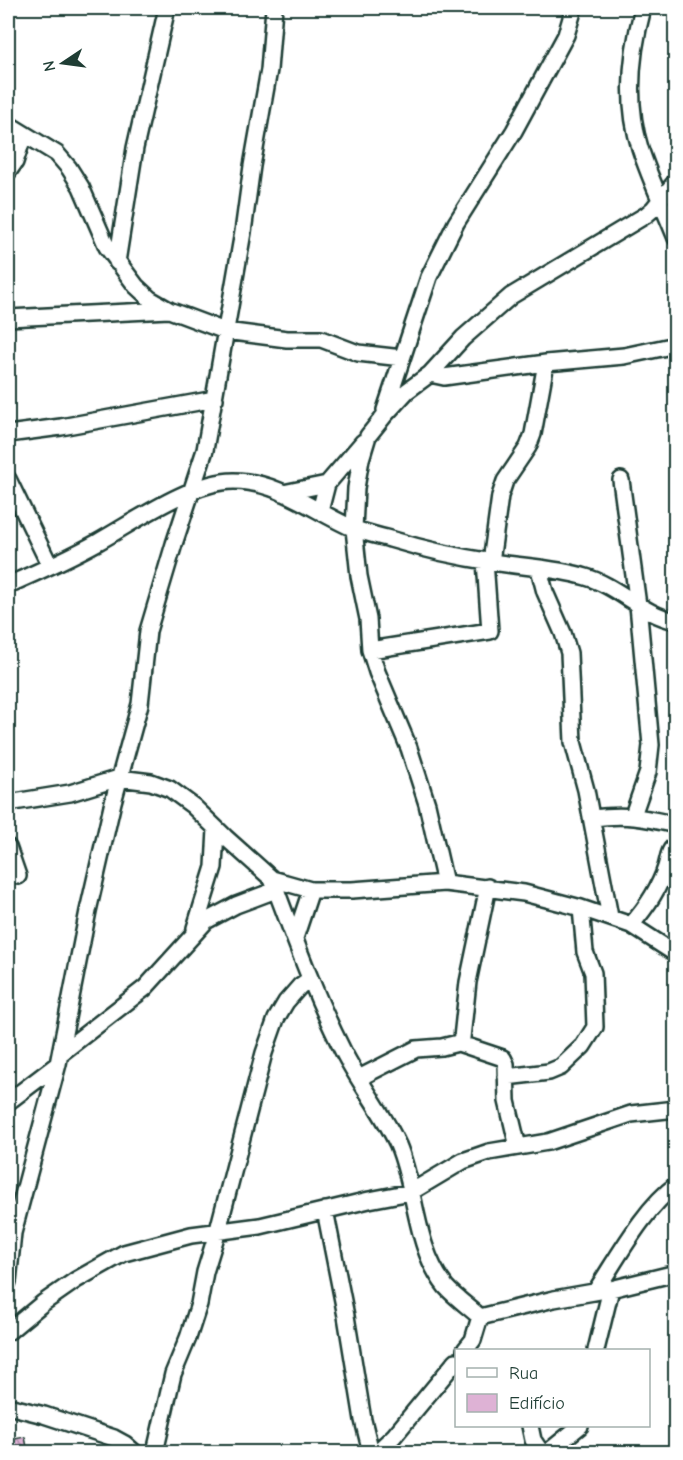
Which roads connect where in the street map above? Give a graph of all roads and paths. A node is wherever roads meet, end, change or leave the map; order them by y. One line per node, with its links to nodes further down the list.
1 (166, 8): 10 (street)
2 (274, 8): 13 (street)
3 (573, 8): 15 (street)
4 (643, 8): 8 (street)
5 (8, 124): 6 (street)
6 (24, 134): 7 (street); 10 (street)
7 (8, 172)
8 (671, 188): 9 (street); 17 (street)
9 (675, 238)
10 (117, 262): 11 (street)
11 (169, 310): 12 (street); 13 (street)
12 (8, 318)
13 (225, 331): 15 (street); 18 (street)
14 (675, 345): 16 (street)
15 (402, 358): 19 (street)
16 (546, 363): 17 (street); 29 (street)
17 (430, 375): 19 (street)
18 (215, 399): 20 (street); 25 (street)
19 (384, 416): 21 (street)
20 (8, 434)
21 (368, 436): 24 (street); 28 (street)
22 (8, 479): 30 (street)
23 (621, 480): 33 (street)
24 (327, 484): 26 (street); 27 (street)
25 (193, 490): 26 (street); 30 (street); 36 (street)
26 (283, 493): 27 (street)
27 (320, 511): 28 (street)
28 (354, 529): 29 (street); 35 (street)
29 (488, 562): 31 (street); 35 (street)
30 (50, 566): 32 (street)
31 (539, 569): 33 (street); 39 (street)
32 (8, 585)
33 (638, 605): 34 (street); 38 (street)
34 (675, 621)
35 (370, 650): 45 (street)
36 (119, 778): 37 (street); 41 (street); 57 (street)
37 (8, 801)
38 (633, 815): 39 (street); 40 (street)
39 (592, 818): 50 (street)
40 (675, 825)
41 (216, 829): 46 (street); 52 (street)
42 (675, 845): 51 (street)
43 (8, 847): 44 (street)
44 (18, 876)
45 (445, 883): 47 (street); 48 (street)
46 (274, 884): 48 (street); 52 (street); 53 (street)
47 (488, 887): 49 (street); 56 (street)
48 (311, 890): 53 (street)
49 (581, 908): 50 (street); 58 (street)
50 (610, 917): 51 (street)
51 (631, 925): 54 (street)
52 (194, 931): 57 (street)
53 (295, 938): 55 (street)
54 (675, 954)
55 (310, 979): 59 (street); 66 (street)
56 (458, 1043): 58 (street); 59 (street)
57 (59, 1059): 60 (street); 67 (street)
58 (506, 1077): 62 (street)
59 (359, 1078): 64 (street)
60 (8, 1102)
61 (675, 1109): 62 (street)
62 (518, 1147): 64 (street)
63 (675, 1185): 71 (street)
64 (411, 1192): 65 (street); 72 (street)
65 (325, 1210): 66 (street); 82 (street)
66 (218, 1230): 73 (street); 81 (street)
67 (10, 1233): 69 (street)
68 (675, 1273): 70 (street)
69 (8, 1282)
70 (611, 1289): 71 (street); 75 (street)
71 (595, 1292): 72 (street)
72 (480, 1317): 74 (street)
73 (8, 1332)
74 (473, 1347)
75 (596, 1349)
76 (455, 1362): 83 (street)
77 (8, 1406): 80 (street)
78 (530, 1427): 84 (street)
79 (578, 1427): 85 (street)
80 (134, 1452)
81 (155, 1452)
82 (371, 1452)
83 (377, 1452)
84 (541, 1452)
85 (548, 1452)

